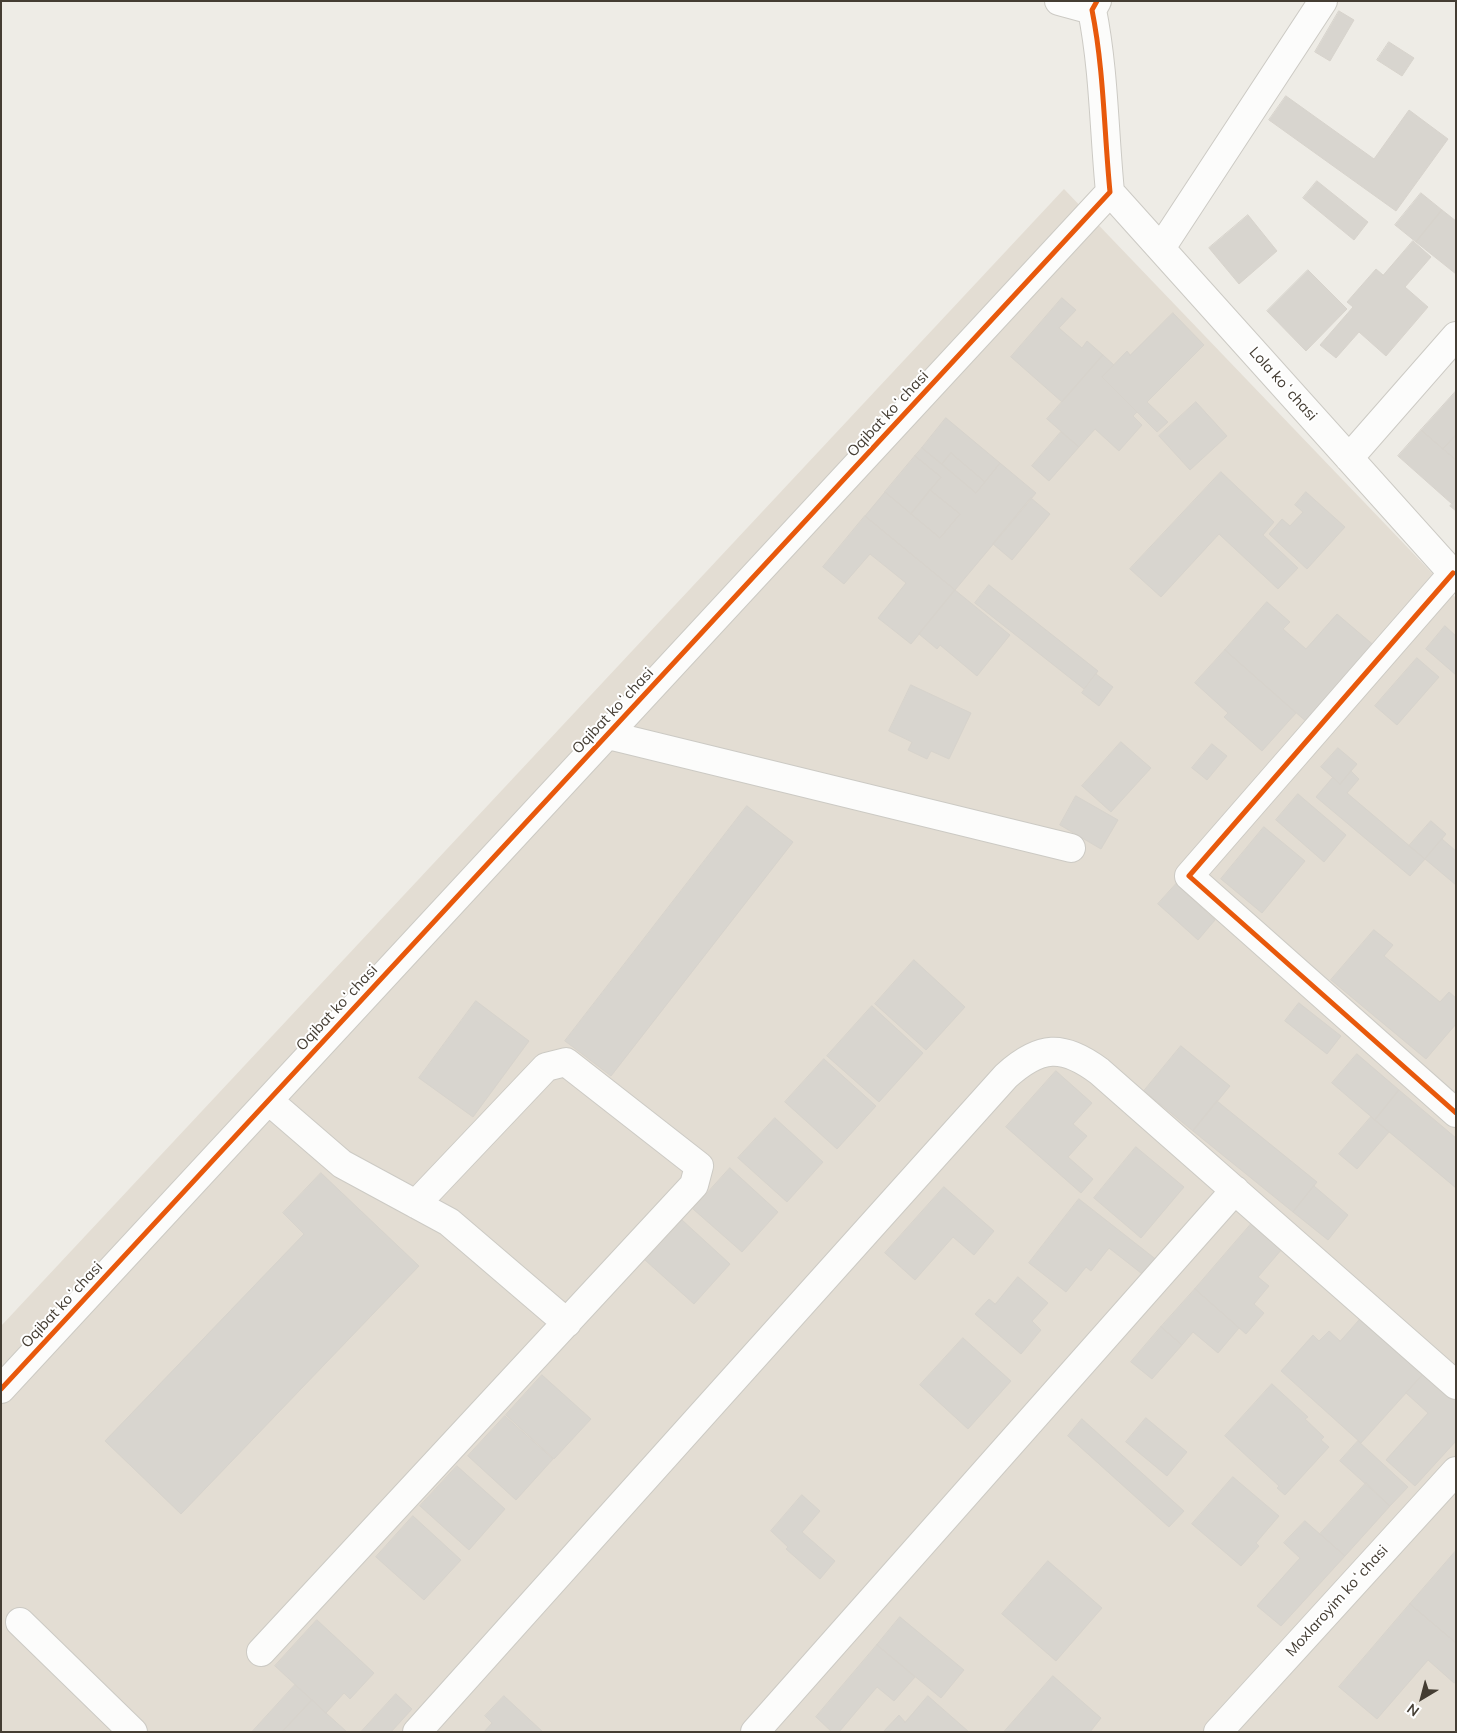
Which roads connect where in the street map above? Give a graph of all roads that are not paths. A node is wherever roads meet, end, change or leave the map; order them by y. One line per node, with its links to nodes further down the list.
1 (1059, 1): 3 (street)
2 (1323, 1): 5 (street)
3 (1094, 6): 4 (street)
4 (1110, 192): 5 (street, Lola koʻchasi); 9 (street, Oqibat koʻchasi)
5 (1160, 248): 7 (street, Lola koʻchasi)
6 (1456, 336): 7 (street)
7 (1349, 458): 8 (street, Lola koʻchasi)
8 (1454, 575): 12 (street)
9 (608, 735): 10 (street); 11 (street, Oqibat koʻchasi)
10 (1071, 848)
11 (269, 1101): 14 (street); 17 (street, Oqibat koʻchasi)
12 (1456, 1113)
13 (1235, 1190): 16 (street); 22 (street); 23 (street)
14 (416, 1204): 15 (street); 15 (street)
15 (567, 1323): 20 (street)
16 (1456, 1385)
17 (1, 1389)
18 (1456, 1471): 24 (street, Moxlaroyim koʻchasi)
19 (20, 1622): 21 (street)
20 (262, 1652)
21 (134, 1732)
22 (417, 1732)
23 (755, 1732)
24 (1218, 1732)

